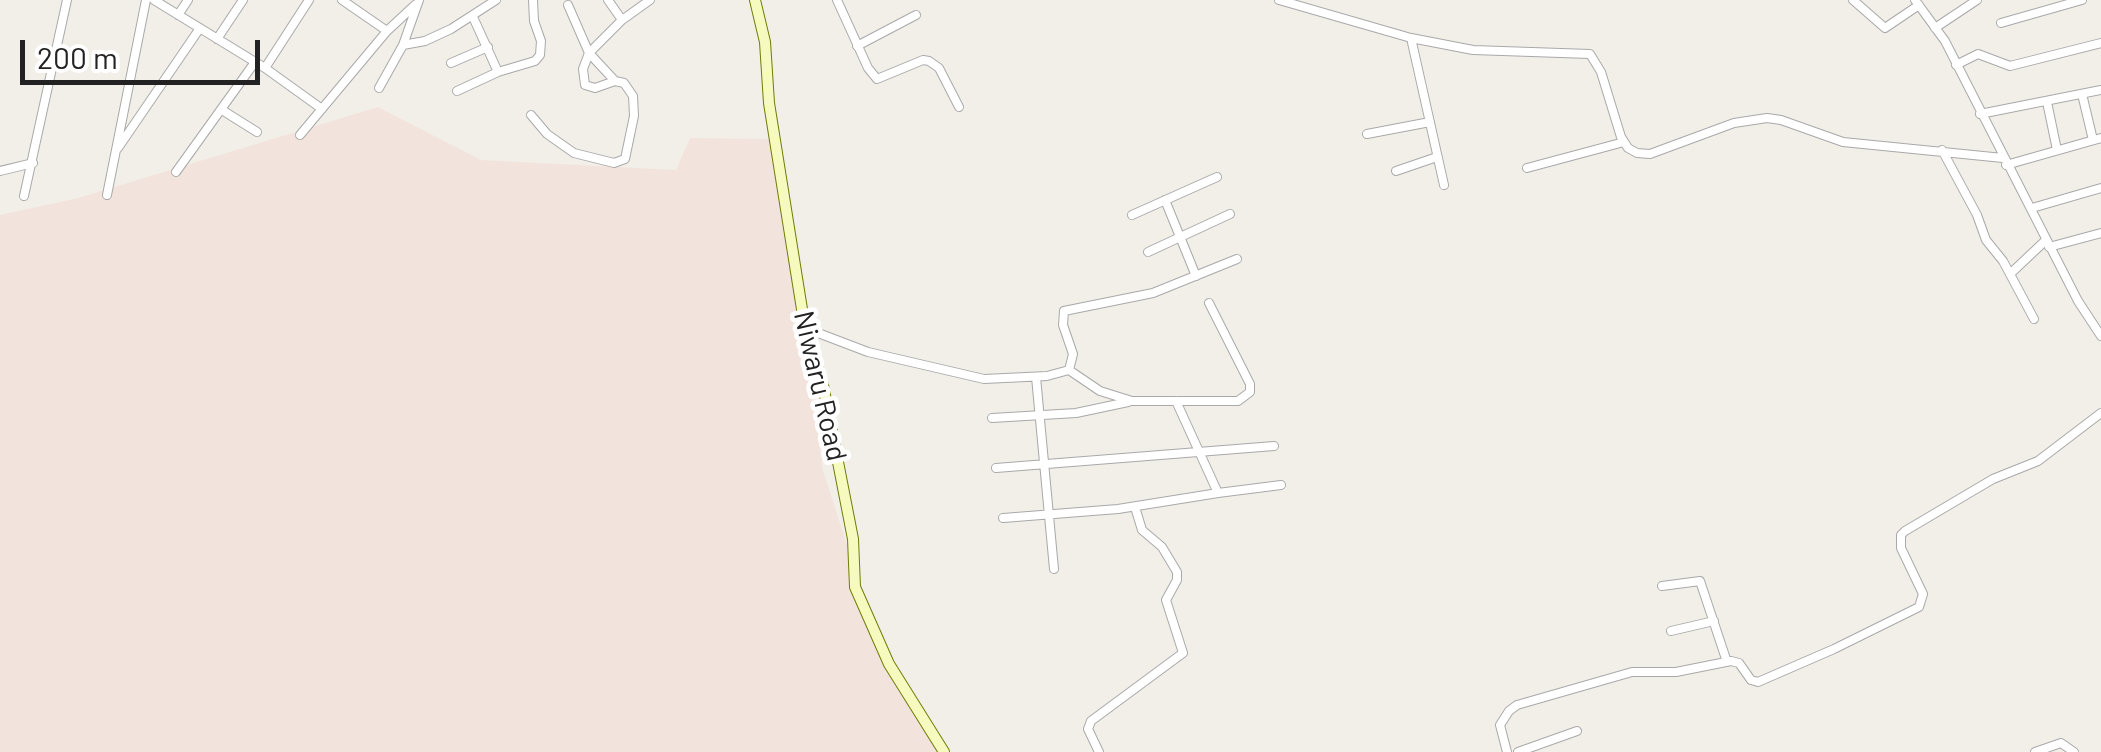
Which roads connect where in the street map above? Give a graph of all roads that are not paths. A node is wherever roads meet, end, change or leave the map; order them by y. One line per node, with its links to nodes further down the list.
1 (68, 0): 63 (street)
2 (146, 0): 60 (street)
3 (154, 0): 21 (street)
4 (188, 0): 21 (street)
5 (244, 0): 29 (street)
6 (309, 0): 39 (street)
7 (342, 0): 28 (street)
8 (496, 0): 23 (street)
9 (533, 0): 40 (street)
10 (608, 0): 24 (street)
11 (650, 0): 24 (street)
12 (756, 0): 86 (street, Niwaru Road)
13 (837, 0): 33 (street)
14 (1279, 0): 30 (street)
15 (1852, 0): 19 (street)
16 (1978, 0): 27 (street)
17 (2082, 0): 25 (street)
18 (419, 1): 28 (street); 32 (street)
19 (1917, 3): 27 (street)
20 (568, 5): 35 (street)
21 (178, 15): 26 (street)
22 (916, 15): 33 (street)
23 (473, 17): 32 (street); 34 (street)
24 (622, 20): 35 (street)
25 (2001, 23)
26 (200, 28): 29 (street); 60 (street)
27 (1936, 28): 38 (street)
28 (386, 31): 48 (street)
29 (217, 38): 36 (street)
30 (1411, 38): 52 (street); 57 (street)
31 (2101, 43): 38 (street)
32 (403, 45): 42 (street)
33 (858, 46): 47 (street)
34 (488, 47): 37 (street); 40 (street)
35 (589, 53): 41 (street); 41 (street)
36 (254, 62): 39 (street); 49 (street)
37 (452, 63)
38 (1956, 65): 50 (street)
39 (264, 68): 48 (street)
40 (498, 72): 44 (street)
41 (615, 81): 51 (street)
42 (379, 88)
43 (2101, 90): 45 (street)
44 (457, 91)
45 (2082, 94): 46 (street); 56 (street)
46 (2047, 102): 50 (street); 59 (street)
47 (960, 107)
48 (322, 109): 55 (street)
49 (222, 110): 53 (street); 67 (street)
50 (1980, 114): 62 (street)
51 (531, 115)
52 (1430, 122): 54 (street); 61 (street)
53 (257, 132)
54 (1367, 134)
55 (300, 135)
56 (2097, 139): 59 (street)
57 (1624, 142): 58 (street); 64 (street)
58 (1942, 150): 62 (street); 82 (street)
59 (2057, 150): 62 (street)
60 (116, 152): 71 (street)
61 (1438, 157): 65 (street); 69 (street)
62 (2004, 161): 74 (street)
63 (33, 162): 66 (street); 72 (street)
64 (1527, 168)
65 (1396, 171)
66 (0, 172)
67 (176, 172)
68 (1217, 178): 73 (street)
69 (1444, 185)
70 (2101, 188): 74 (street)
71 (108, 195)
72 (24, 196)
73 (1165, 200): 76 (street); 78 (street)
74 (2032, 208): 79 (street)
75 (1230, 214): 78 (street)
76 (1132, 215)
77 (2101, 233): 79 (street)
78 (1182, 237): 80 (street); 83 (street)
79 (2047, 244): 82 (street); 87 (street)
80 (1148, 252)
81 (1237, 260): 83 (street)
82 (2010, 274): 85 (street)
83 (1196, 276): 88 (street)
84 (1209, 303): 91 (street)
85 (2034, 319)
86 (805, 328): 89 (street); 110 (street, Niwaru Road)
87 (2101, 336)
88 (1069, 370): 89 (street); 90 (street)
89 (1036, 377): 93 (street)
90 (1132, 400): 91 (street); 93 (street)
91 (1176, 400): 96 (street)
92 (2101, 412): 108 (street)
93 (1038, 414): 94 (street); 97 (street)
94 (992, 418)
95 (1274, 446): 96 (street)
96 (1199, 449): 97 (street); 100 (street)
97 (1044, 465): 98 (street); 102 (street)
98 (996, 468)
99 (1281, 485): 100 (street)
100 (1218, 493): 101 (street)
101 (1135, 507): 102 (street); 111 (street)
102 (1048, 513): 103 (street); 104 (street)
103 (1003, 518)
104 (1054, 569)
105 (1662, 586): 106 (street)
106 (1714, 620): 107 (street); 108 (street)
107 (1671, 631)
108 (1727, 662): 112 (street)
109 (1577, 730): 113 (street)
110 (944, 752)
111 (1099, 752)
112 (1508, 752)
113 (1518, 752)
114 (2034, 752): 115 (street)
115 (2074, 752)

